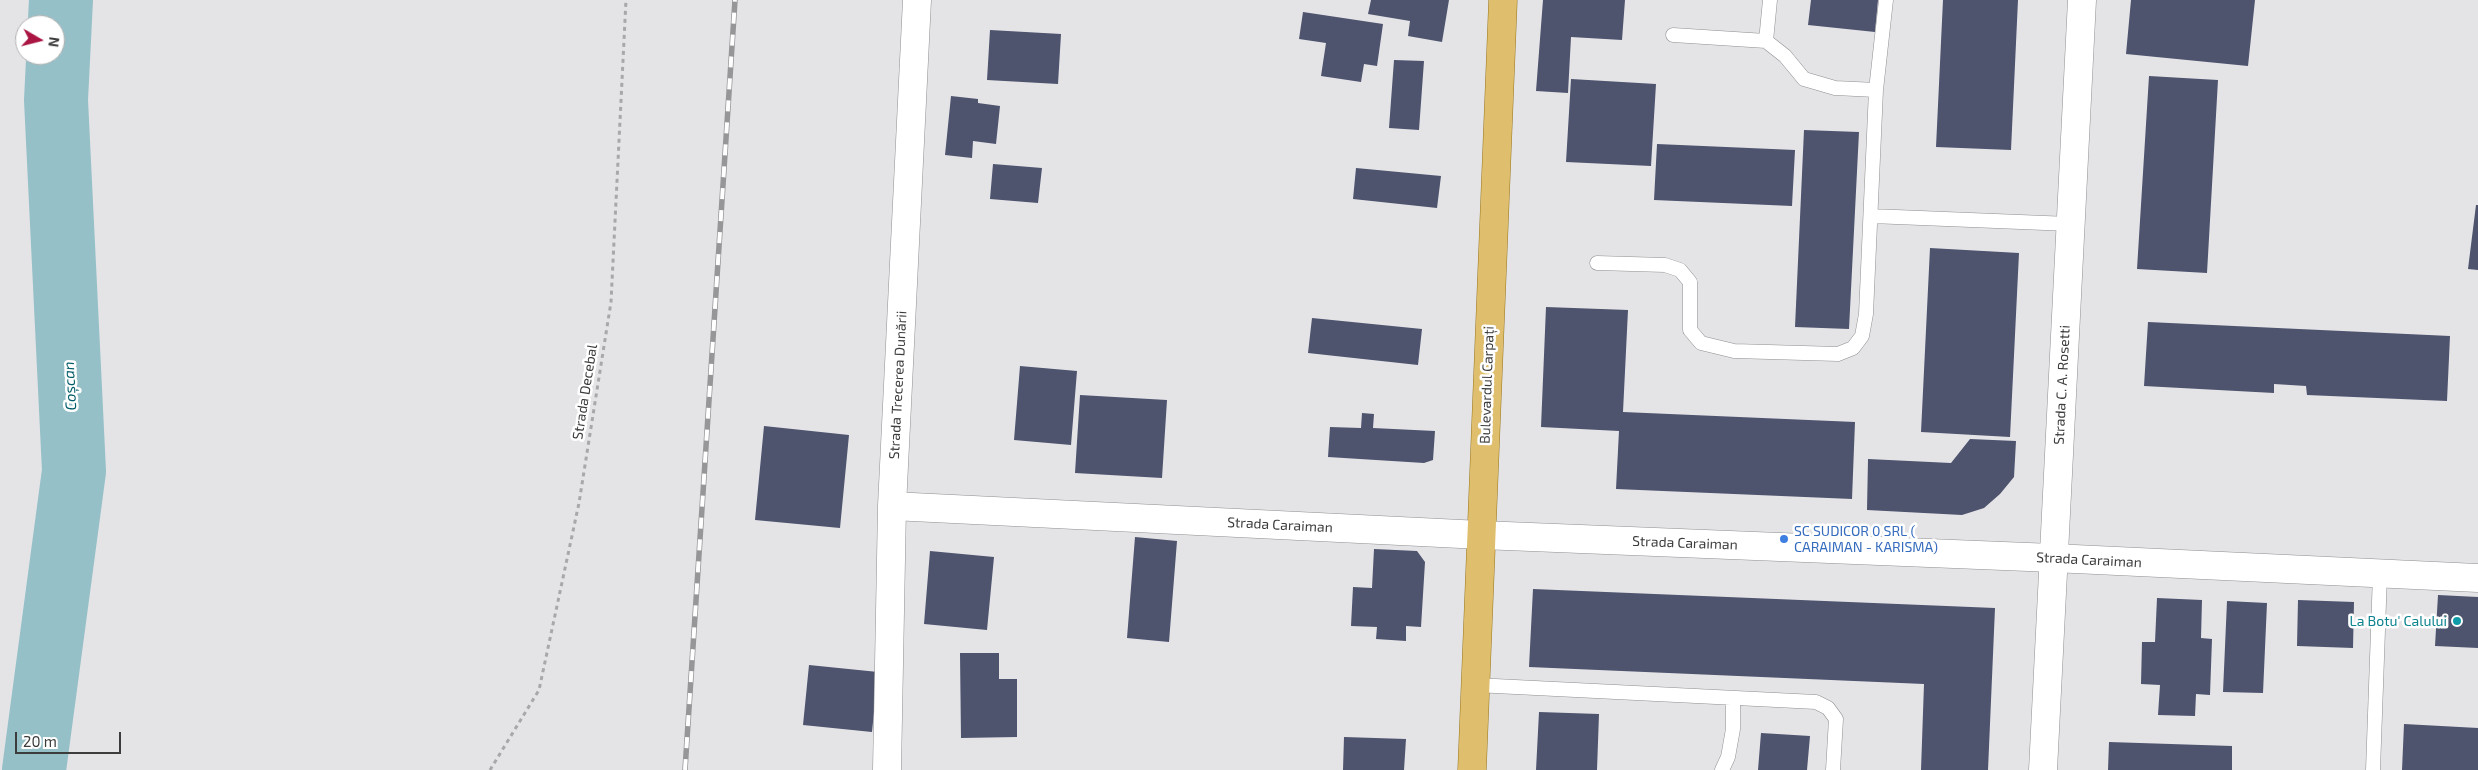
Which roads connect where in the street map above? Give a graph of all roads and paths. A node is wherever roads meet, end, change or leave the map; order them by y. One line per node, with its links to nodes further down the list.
1 (626, 0): 20 (path, Strada Decebal)
2 (918, 0): 13 (street, Strada Trecerea Dunării)
3 (1503, 0): 14 (main road, Bulevardul Carpați)
4 (1770, 0): 8 (lane)
5 (1886, 0): 9 (lane)
6 (2082, 0): 11 (street, Strada C. A. Rosetti)
7 (1673, 35): 8 (lane)
8 (1766, 41): 9 (lane)
9 (1876, 90): 10 (lane)
10 (1871, 216): 11 (lane); 12 (lane)
11 (2070, 224): 15 (street, Strada C. A. Rosetti)
12 (1597, 262)
13 (892, 506): 14 (street, Strada Caraiman); 21 (street, Strada Trecerea Dunării)
14 (1481, 535): 15 (street, Strada Caraiman); 18 (main road, Bulevardul Carpați)
15 (2053, 558): 16 (street, Strada Caraiman); 25 (street, Strada C. A. Rosetti)
16 (2380, 574): 17 (street, Strada Caraiman); 26 (lane)
17 (2478, 578)
18 (1475, 686): 19 (lane); 22 (main road, Bulevardul Carpați)
19 (1733, 700): 23 (lane); 24 (lane)
20 (490, 770)
21 (886, 770)
22 (1472, 770)
23 (1722, 770)
24 (1833, 770)
25 (2043, 770)
26 (2373, 770)

